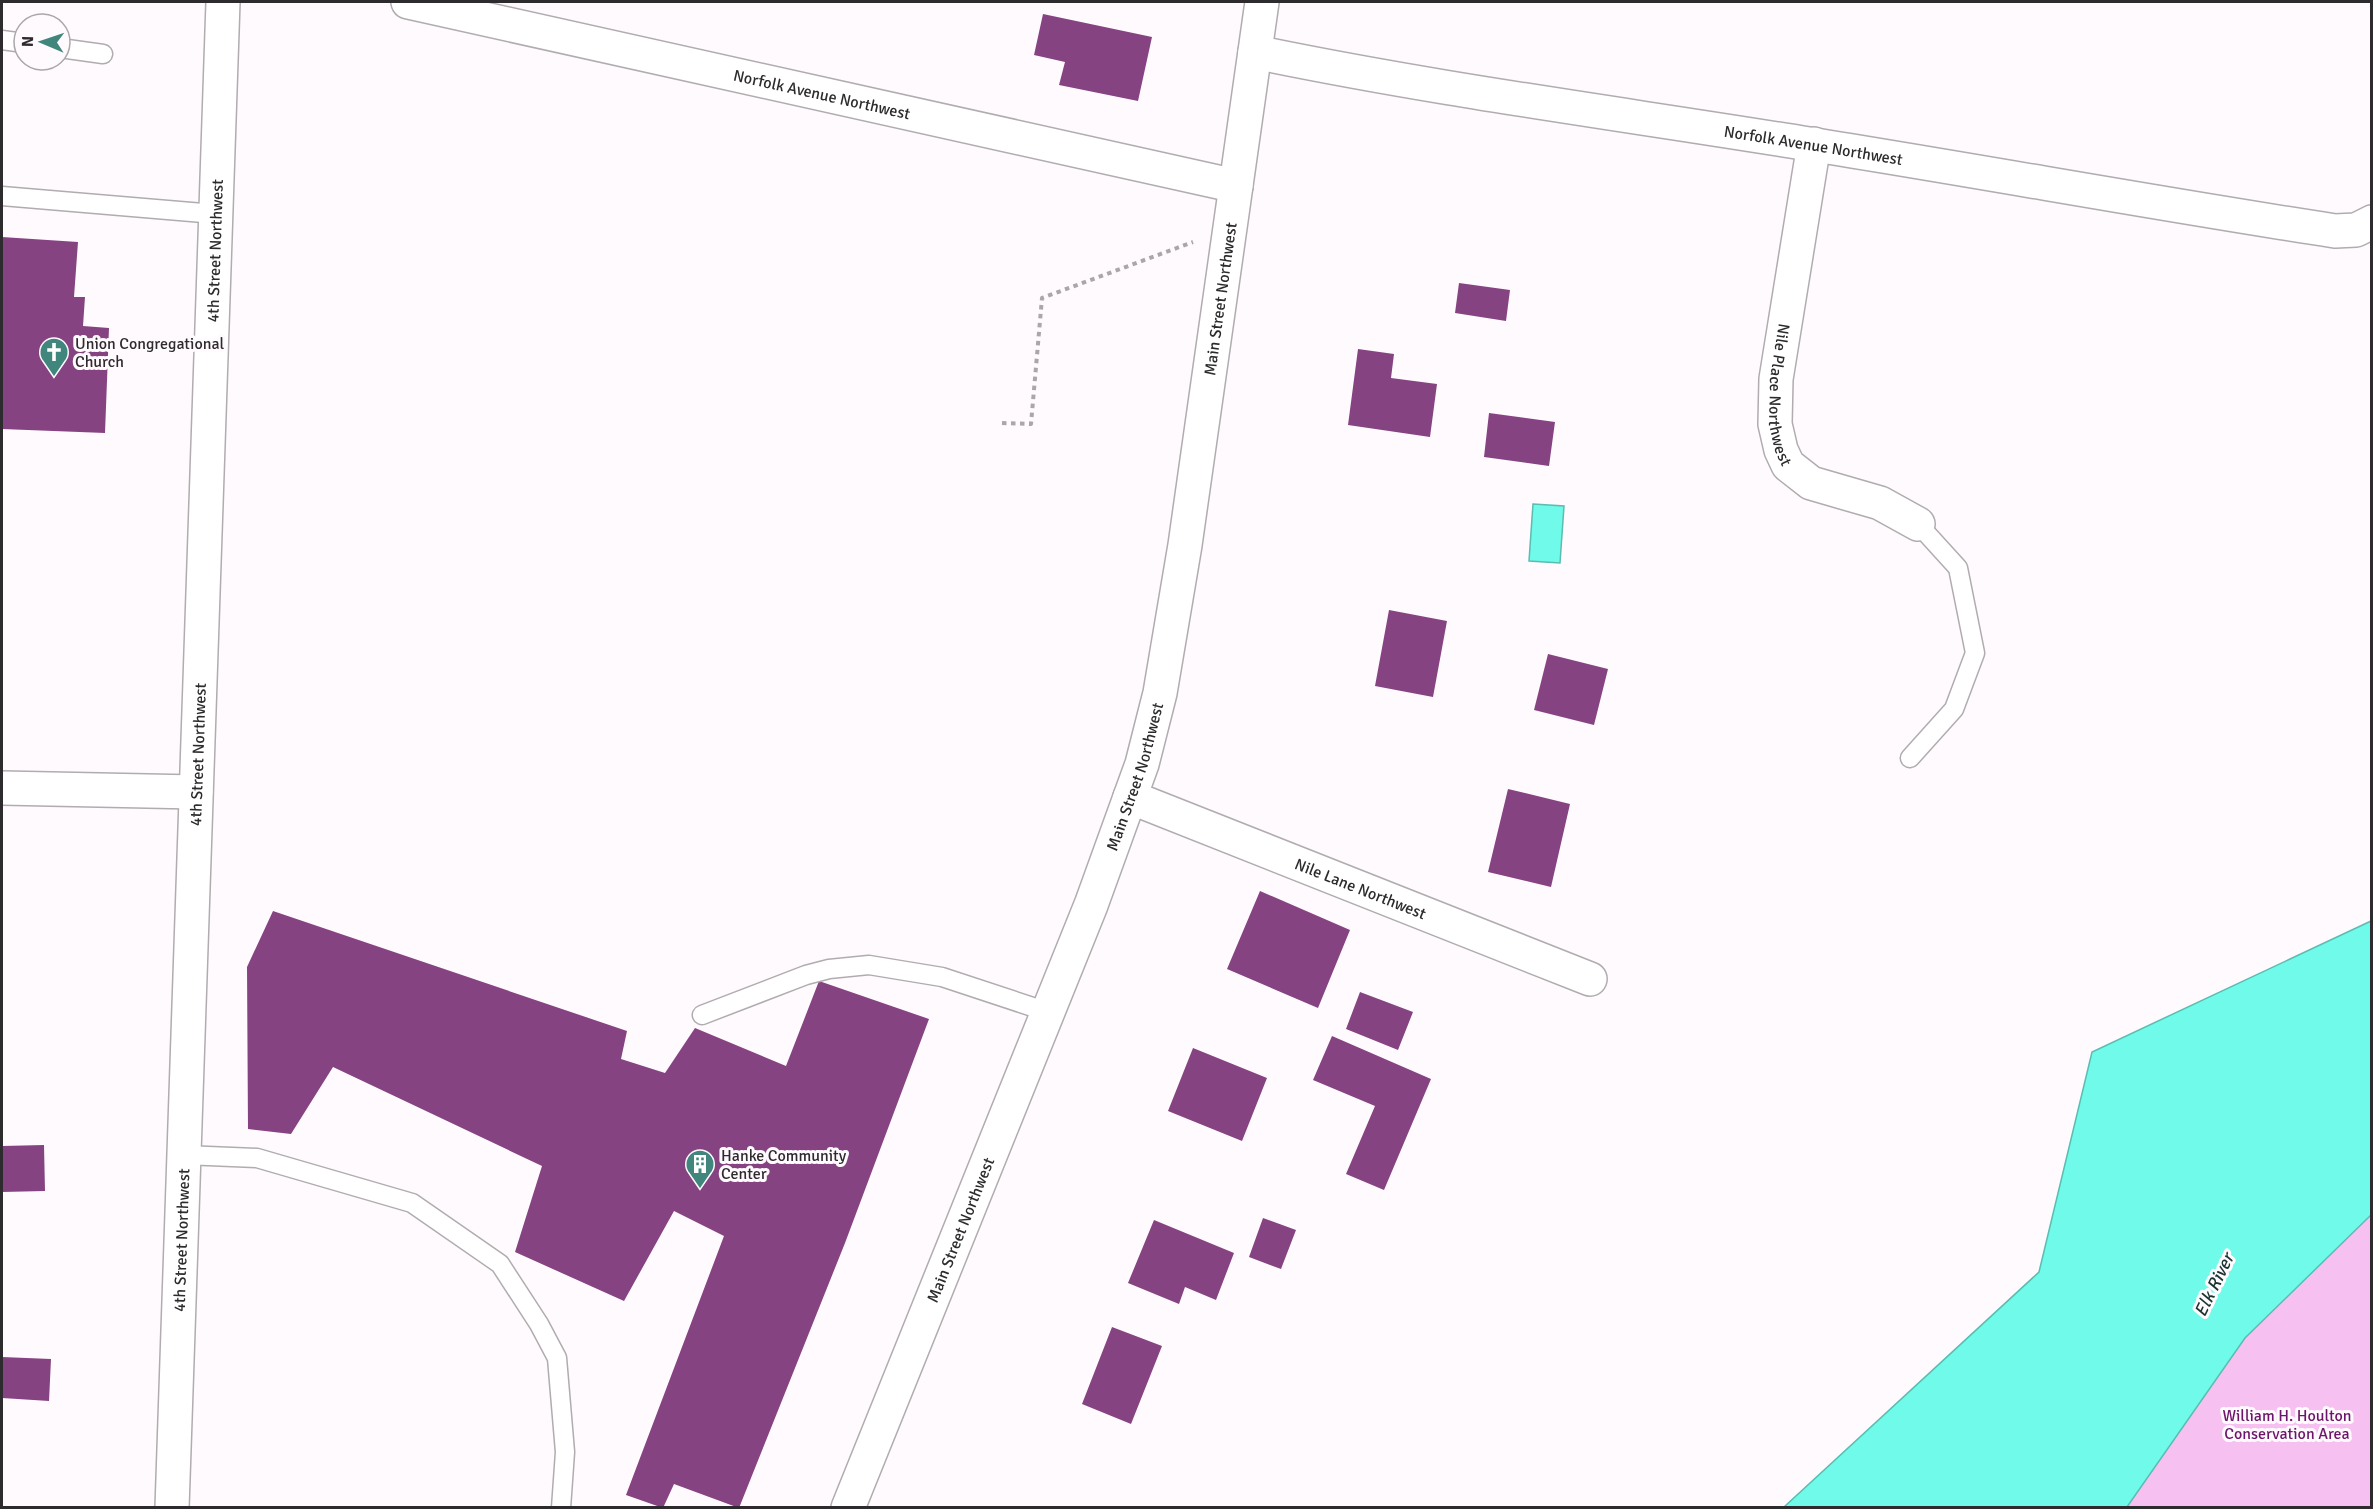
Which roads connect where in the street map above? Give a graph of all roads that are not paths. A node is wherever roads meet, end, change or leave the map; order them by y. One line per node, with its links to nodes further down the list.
1 (223, 2): 10 (street, 4th Street Northwest)
2 (408, 2): 8 (street, Norfolk Avenue Northwest)
3 (1263, 2): 5 (street, Main Street Northwest)
4 (72, 50): 6 (lane)
5 (1255, 52): 7 (street, Norfolk Avenue Northwest); 8 (street, Main Street Northwest)
6 (103, 54)
7 (1814, 144): 11 (street, Norfolk Avenue Northwest); 12 (street, Nile Place Northwest)
8 (1236, 186): 16 (street, Main Street Northwest)
9 (2, 196): 10 (lane)
10 (215, 214): 15 (street, 4th Street Northwest)
11 (2371, 222)
12 (1918, 524): 13 (lane)
13 (1910, 758)
14 (2, 788): 15 (street)
15 (196, 792): 20 (street, 4th Street Northwest)
16 (1130, 797): 17 (street, Nile Lane Northwest); 18 (street, Main Street Northwest)
17 (1590, 979)
18 (1048, 1012): 19 (lane); 23 (street, Main Street Northwest)
19 (702, 1014)
20 (184, 1155): 21 (street, 4th Street Northwest); 22 (lane)
21 (172, 1508)
22 (561, 1508)
23 (849, 1508)

